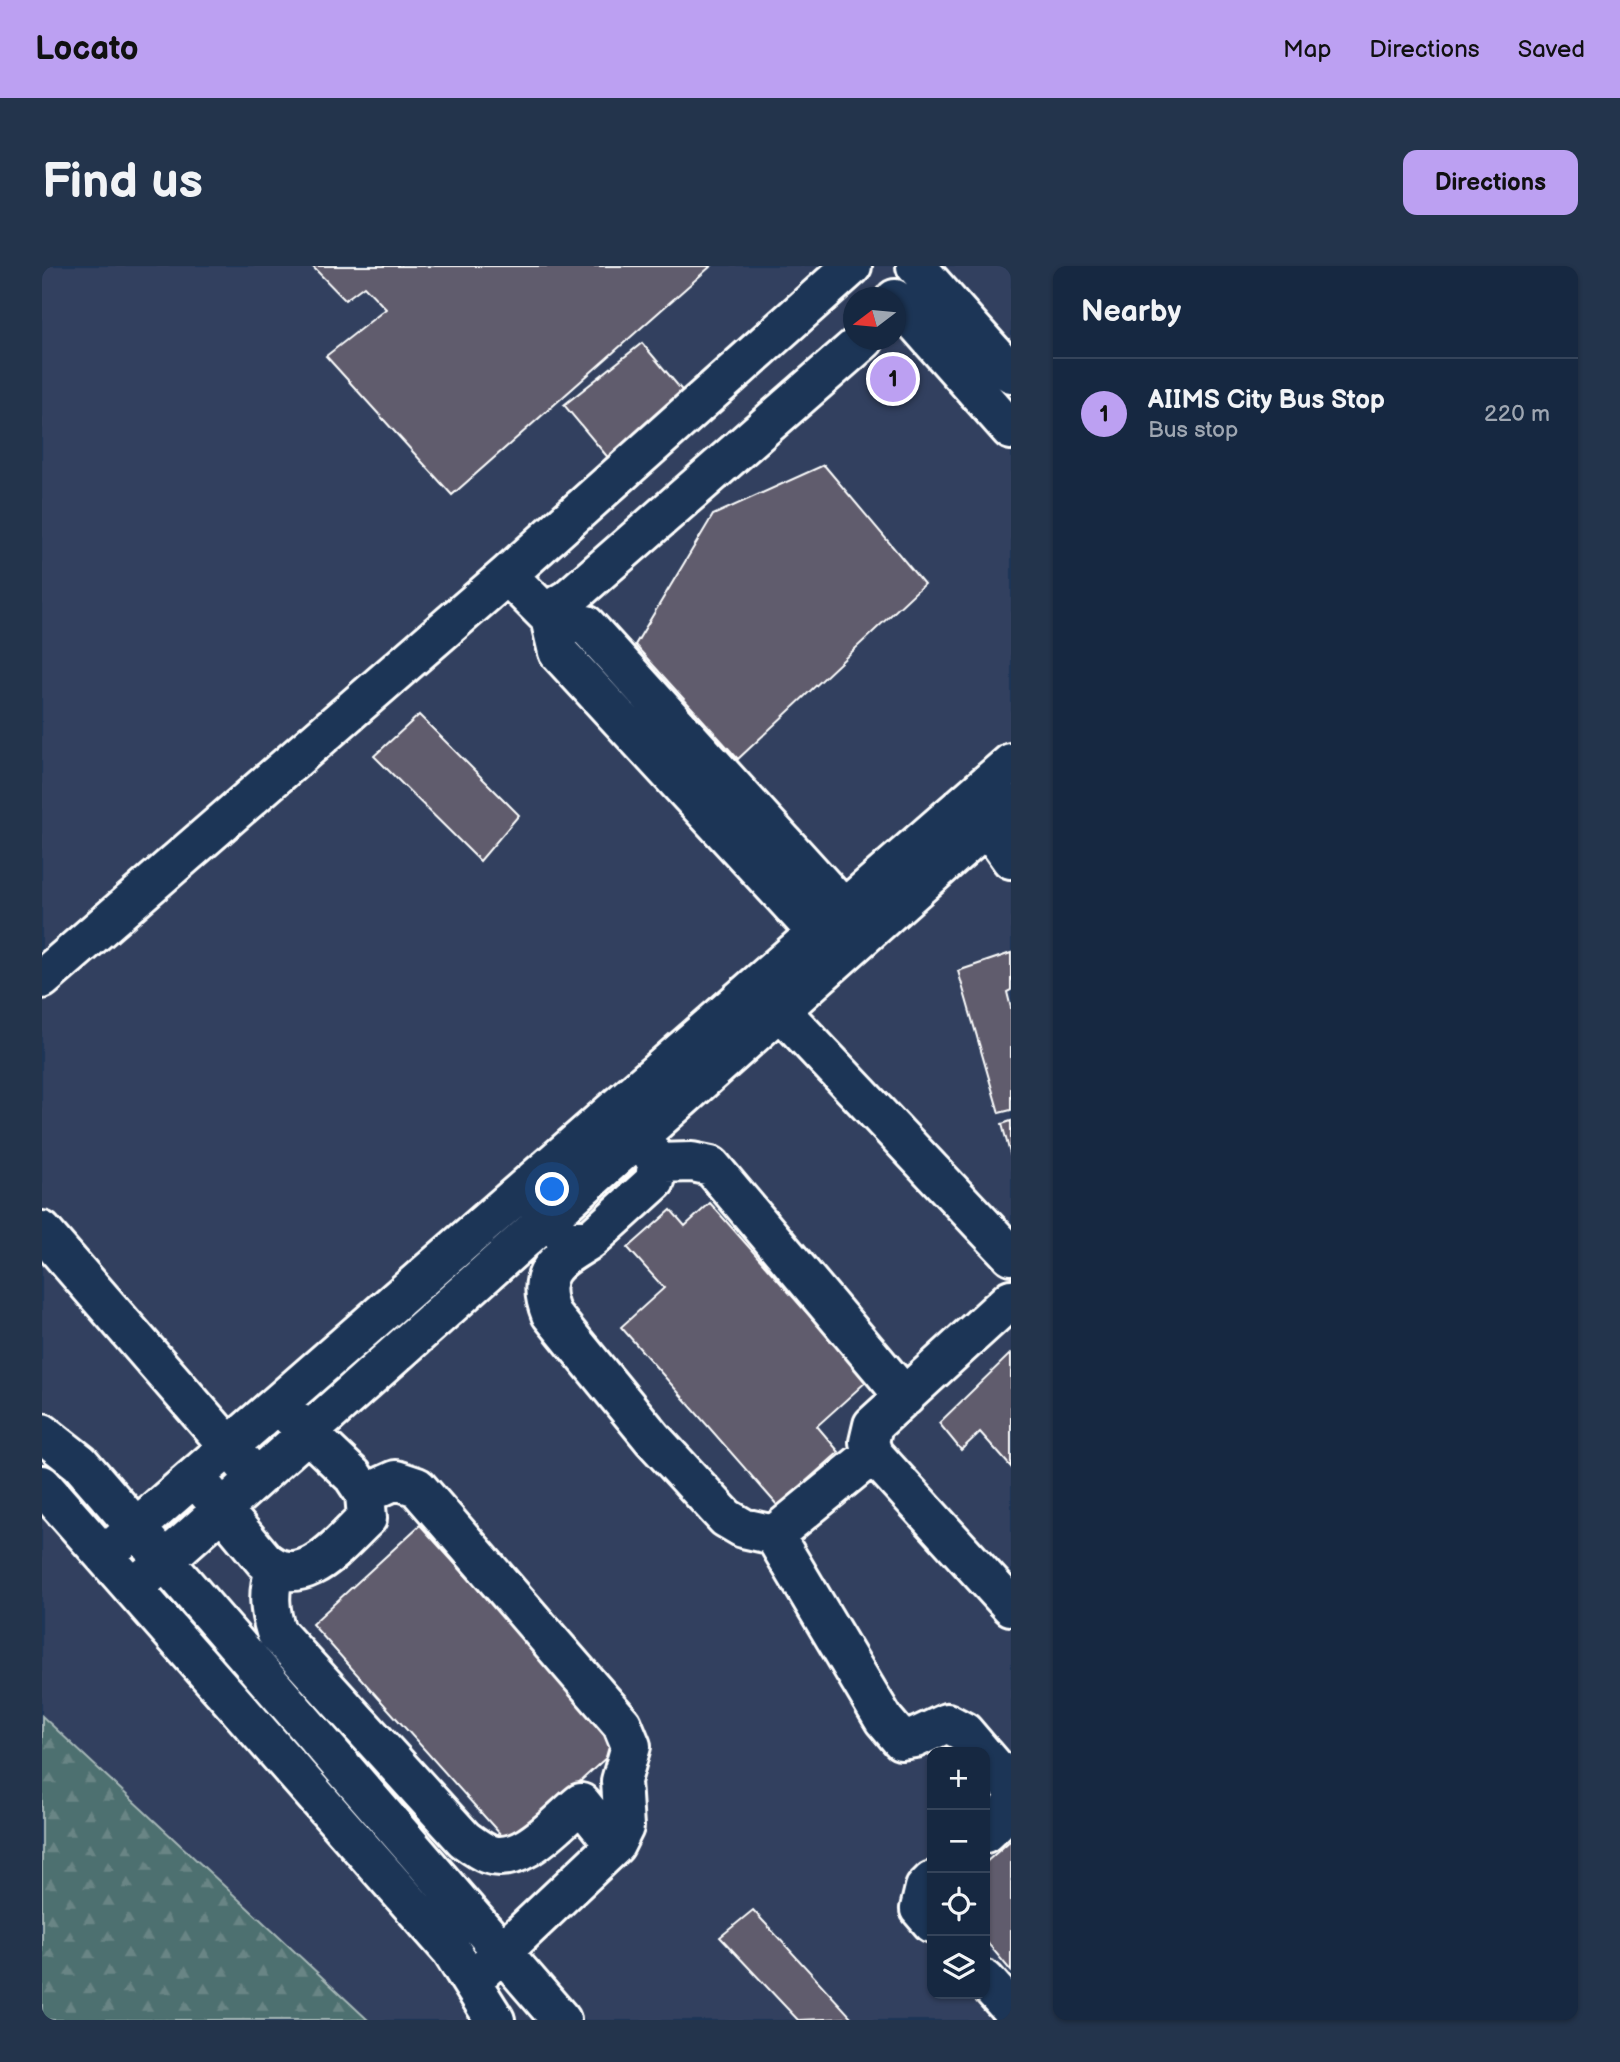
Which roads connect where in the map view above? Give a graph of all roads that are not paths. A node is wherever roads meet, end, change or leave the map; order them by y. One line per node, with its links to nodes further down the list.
1 (852, 266): 10 (street)
2 (866, 266): 3 (street)
3 (895, 287)
4 (906, 295): 7 (street)
5 (906, 295): 8 (street)
6 (853, 350): 11 (street)
7 (1011, 373)
8 (999, 391): 9 (street)
9 (1011, 430)
10 (507, 575): 11 (street); 16 (street)
11 (548, 616): 15 (street)
12 (1011, 763): 15 (street)
13 (999, 814): 14 (street); 15 (street)
14 (1011, 859)
15 (842, 933): 17 (street)
16 (42, 979)
17 (768, 998): 18 (street); 22 (street)
18 (637, 1136): 19 (street); 21 (street); 24 (street)
19 (529, 1207): 21 (street); 25 (street); 26 (street)
20 (42, 1231): 28 (street)
21 (590, 1240): 36 (street)
22 (1011, 1255)
23 (1011, 1299): 24 (street)
24 (905, 1396): 29 (street)
25 (278, 1404): 26 (street); 28 (street)
26 (307, 1431): 31 (street); 33 (street)
27 (42, 1433): 35 (street)
28 (229, 1447): 30 (street); 31 (street)
29 (873, 1454): 36 (street); 41 (street)
30 (195, 1477): 34 (street); 35 (street)
31 (255, 1477): 34 (street)
32 (42, 1485): 37 (street)
33 (365, 1494): 39 (street); 47 (street)
34 (221, 1508): 38 (street); 39 (street)
35 (137, 1528): 37 (street); 38 (street)
36 (775, 1535): 42 (street)
37 (106, 1554): 40 (street)
38 (163, 1559): 40 (street); 50 (street)
39 (275, 1569): 47 (street)
40 (135, 1587): 51 (street)
41 (1011, 1606)
42 (977, 1747)
43 (990, 1762): 44 (street)
44 (1011, 1786)
45 (1011, 1808): 46 (street)
46 (990, 1828)
47 (615, 1845): 50 (street)
48 (927, 1886): 49 (street)
49 (927, 1917)
50 (502, 1952): 51 (street); 55 (street)
51 (471, 1983): 54 (street)
52 (990, 1986): 53 (street)
53 (1011, 2009)
54 (495, 2020)
55 (561, 2020)

